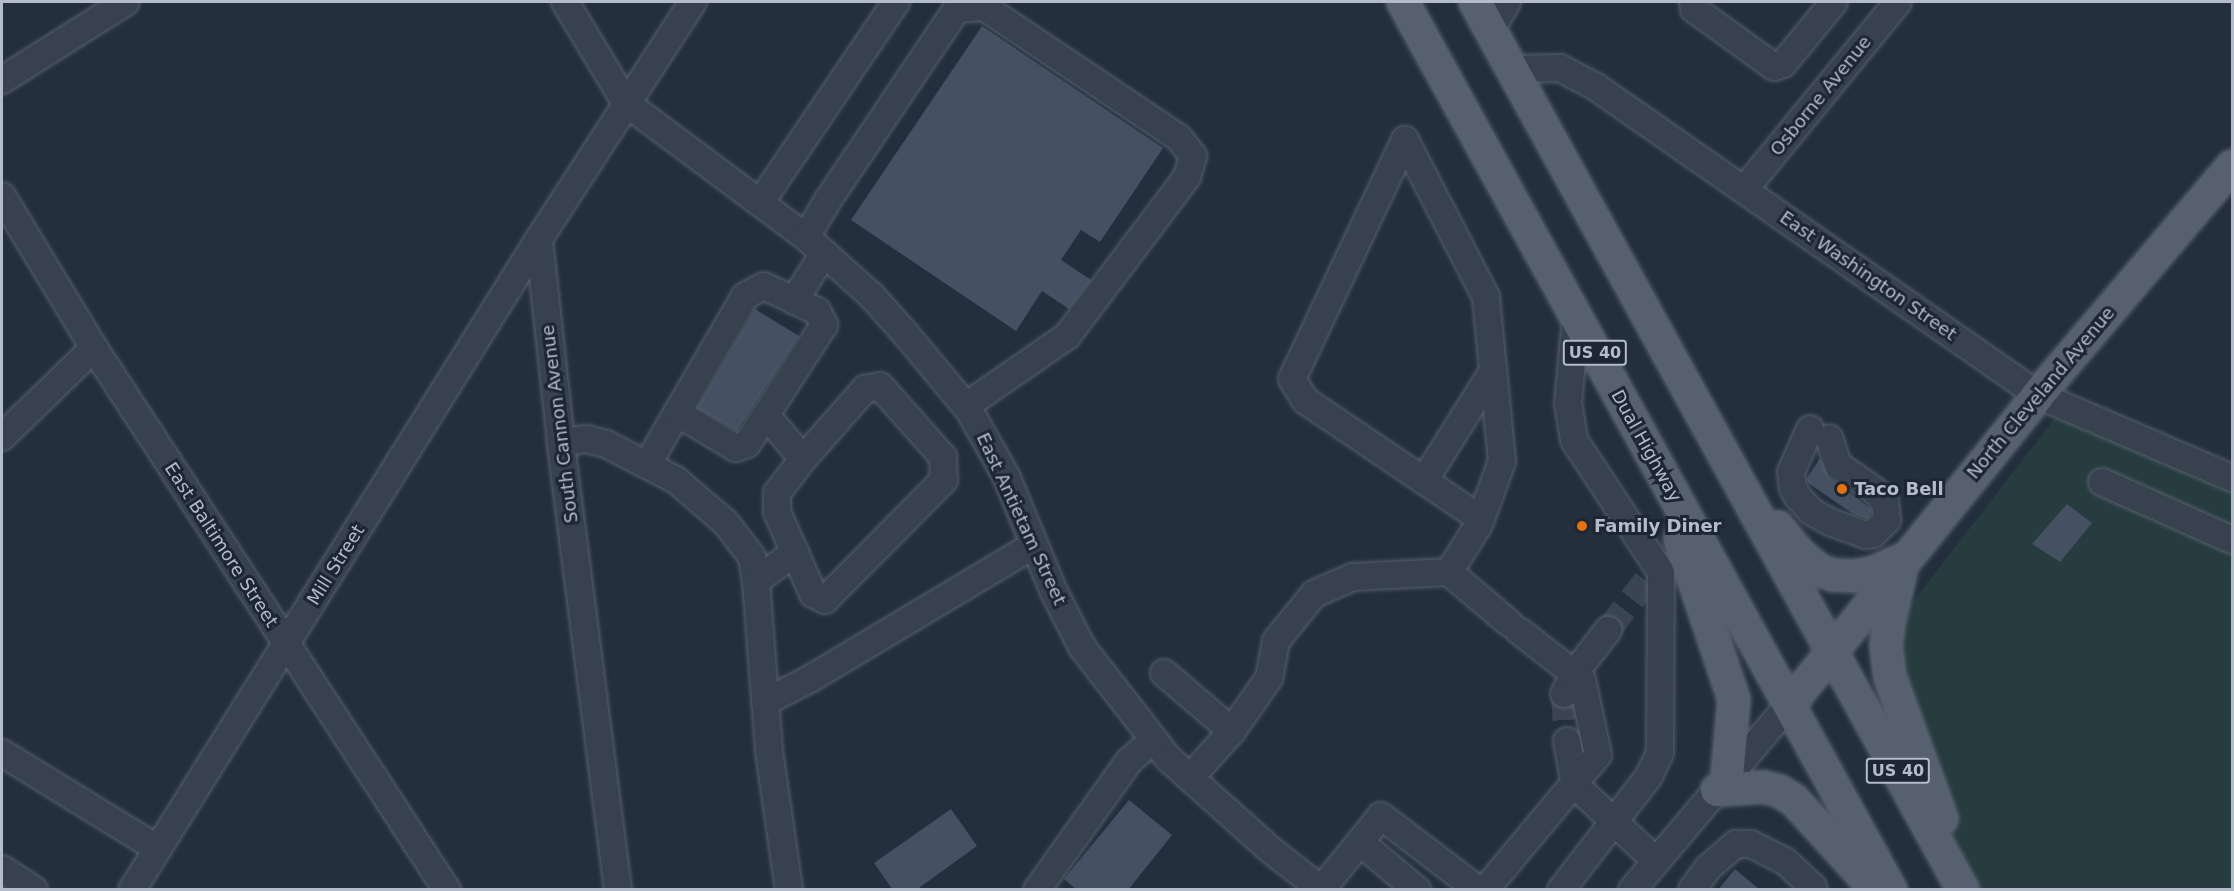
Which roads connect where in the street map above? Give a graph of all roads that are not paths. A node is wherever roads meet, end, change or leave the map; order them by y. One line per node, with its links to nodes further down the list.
1 (126, 2): 13 (street)
2 (565, 2): 14 (street, East Antietam Street)
3 (693, 2): 14 (street)
4 (896, 2): 18 (street)
5 (1403, 2): 22 (main road, Dual Highway / US 40)
6 (1475, 2): 11 (main road, US 40)
7 (1507, 2): 11 (street)
8 (1693, 2): 9 (street)
9 (1834, 2)
10 (1894, 3): 16 (street, Osborne Avenue)
11 (1491, 29): 12 (main road, US 40)
12 (1513, 69): 16 (street, East Washington Street); 34 (main road, US 40)
13 (2, 80)
14 (626, 103): 18 (street, East Antietam Street); 19 (street)
15 (2232, 166): 25 (main road, North Cleveland Avenue)
16 (1744, 190): 25 (street, East Washington Street)
17 (2, 196): 23 (street, East Baltimore Street)
18 (760, 202): 20 (street, East Antietam Street)
19 (539, 239): 31 (street, South Cannon Avenue); 48 (street, Mill Street)
20 (815, 245): 21 (street); 26 (street, East Antietam Street); 26 (street)
21 (794, 301): 27 (street); 28 (street)
22 (1576, 318): 29 (main road, Dual Highway / US 40); 44 (street)
23 (94, 348): 30 (street); 48 (street, East Baltimore Street)
24 (1493, 371): 36 (street); 36 (street); 38 (street)
25 (2038, 395): 35 (street, East Washington Street); 43 (main road, North Cleveland Avenue)
26 (966, 406): 41 (street, East Antietam Street)
27 (677, 413): 28 (street); 33 (street)
28 (766, 415): 32 (street)
29 (1632, 421): 40 (main road); 53 (main road, Dual Highway / US 40)
30 (2, 437)
31 (561, 442): 33 (street); 71 (street, South Cannon Avenue)
32 (803, 459): 42 (street); 42 (street)
33 (647, 465): 46 (street)
34 (1734, 474): 43 (main road); 49 (main road, US 40)
35 (2232, 478)
36 (1424, 481): 38 (street)
37 (2102, 482): 39 (street)
38 (1481, 519): 45 (street)
39 (2232, 540)
40 (1682, 544): 44 (street); 59 (main road)
41 (1034, 545): 52 (street); 55 (street, East Antietam Street)
42 (795, 552): 46 (street)
43 (1905, 558): 49 (main road, North Cleveland Avenue); 83 (main road)
44 (1651, 567): 61 (street)
45 (1449, 572): 51 (street); 54 (street)
46 (756, 581): 52 (street)
47 (1608, 630): 51 (street)
48 (286, 646): 63 (street, Mill Street); 70 (street, East Baltimore Street)
49 (1832, 652): 53 (main road, North Cleveland Avenue); 82 (main road, US 40)
50 (1164, 673): 54 (street)
51 (1569, 684): 60 (street)
52 (765, 702): 72 (street)
53 (1790, 704): 59 (street); 81 (main road, Dual Highway / US 40)
54 (1232, 731): 58 (street)
55 (1154, 739): 58 (street, East Antietam Street); 73 (street)
56 (1567, 741): 60 (street)
57 (2, 753): 63 (street)
58 (1190, 778): 67 (street, East Antietam Street)
59 (1722, 784): 64 (street); 80 (main road)
60 (1575, 785): 61 (street); 76 (street)
61 (1613, 821): 64 (street); 77 (street)
62 (1360, 842): 67 (street); 74 (street); 75 (street)
63 (158, 849): 69 (street, Mill Street)
64 (1656, 861): 78 (street)
65 (2, 869): 68 (street)
66 (1812, 888): 79 (street)
67 (1321, 889)
68 (34, 890)
69 (132, 890)
70 (447, 890)
71 (618, 890)
72 (789, 890)
73 (1037, 890)
74 (1417, 890)
75 (1478, 890)
76 (1485, 890)
77 (1561, 890)
78 (1632, 890)
79 (1692, 890)
80 (1876, 890)
81 (1892, 890)
82 (1963, 890)
83 (1969, 890)

